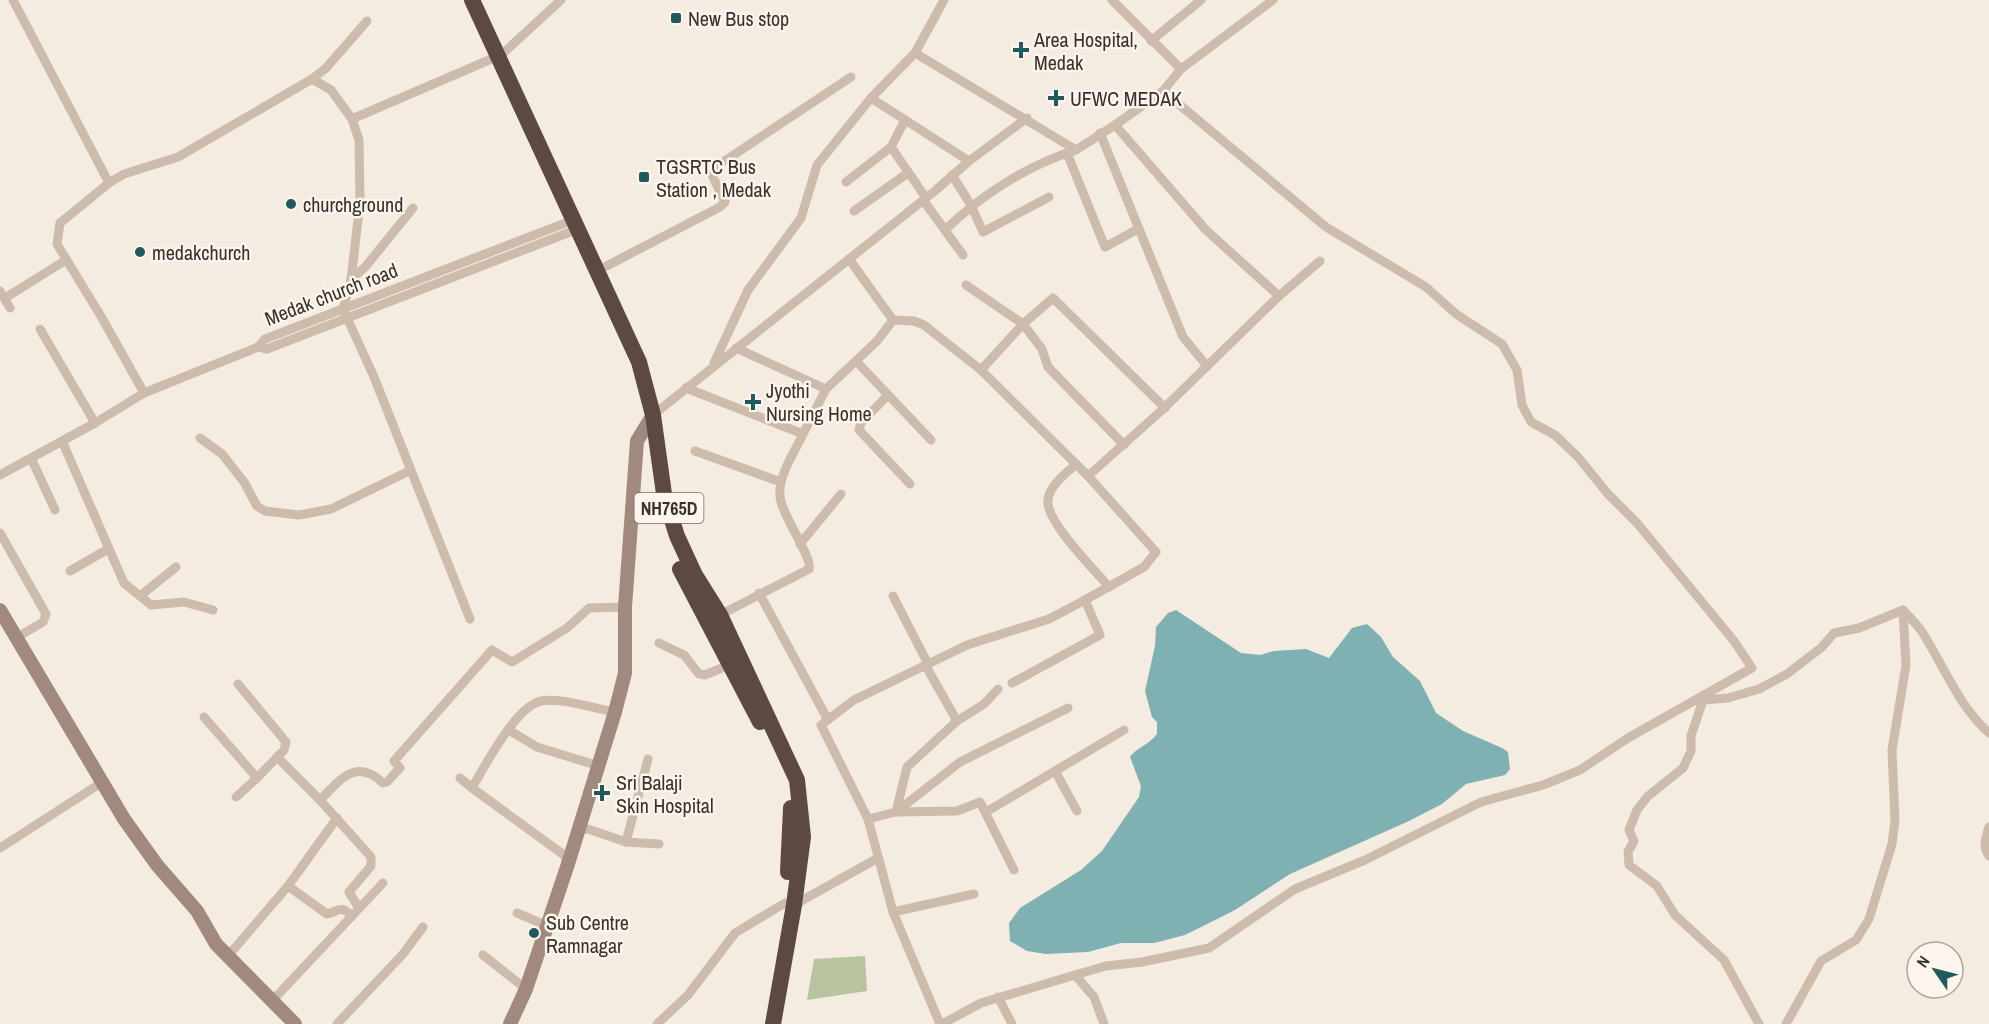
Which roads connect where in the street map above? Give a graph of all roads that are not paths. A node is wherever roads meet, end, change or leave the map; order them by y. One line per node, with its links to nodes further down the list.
1 (13, 0): 29 (street)
2 (461, 0): 12 (highway, NH765D)
3 (472, 0): 12 (highway, NH765D)
4 (561, 0): 12 (street)
5 (944, 0): 11 (street)
6 (1112, 0): 10 (street)
7 (1201, 0): 10 (street)
8 (1273, 0): 13 (street)
9 (367, 21): 15 (street)
10 (1151, 41): 13 (street)
11 (915, 53): 17 (street); 18 (street)
12 (494, 58): 19 (street); 35 (highway, NH765D)
13 (1181, 69): 16 (street)
14 (851, 77): 42 (street)
15 (312, 79): 19 (street); 29 (street)
16 (1163, 91): 21 (street); 147 (street)
17 (871, 99): 20 (street); 56 (street)
18 (1027, 118): 24 (street); 25 (street)
19 (352, 119): 43 (street)
20 (905, 120): 23 (street); 25 (street)
21 (1115, 124): 22 (street); 46 (street)
22 (1100, 133): 24 (street); 36 (street)
23 (891, 147): 26 (street); 28 (street)
24 (1071, 151): 32 (street); 36 (street)
25 (969, 160): 27 (street)
26 (908, 173): 31 (street); 34 (street)
27 (952, 175): 31 (street); 32 (street)
28 (846, 182)
29 (109, 183): 40 (street)
30 (1049, 197): 32 (street)
31 (925, 199): 37 (street); 39 (street)
32 (971, 205): 37 (street)
33 (413, 207): 43 (street)
34 (854, 211)
35 (570, 227): 42 (highway, NH765D); 48 (street, Medak church road); 49 (street, Medak church road); 64 (highway, NH765D)
36 (1138, 229): 57 (street)
37 (945, 230): 38 (street)
38 (963, 255)
39 (849, 259): 50 (street); 54 (street)
40 (66, 260): 45 (street); 61 (street)
41 (1320, 261): 46 (street)
42 (597, 271): 64 (highway, NH765D)
43 (351, 280): 48 (street)
44 (966, 285): 51 (street)
45 (2, 295): 47 (street)
46 (1279, 296): 57 (street)
47 (10, 308)
48 (343, 309): 49 (street); 53 (street, Medak church road)
49 (347, 318): 53 (street, Medak church road); 74 (street)
50 (893, 320): 55 (street); 58 (street)
51 (1023, 324): 58 (street); 63 (street); 70 (street)
52 (40, 329): 65 (street)
53 (258, 347): 61 (street)
54 (736, 348): 56 (street); 60 (street)
55 (856, 362): 60 (street); 62 (street)
56 (713, 365): 59 (street)
57 (1207, 366): 63 (street)
58 (981, 370): 73 (street)
59 (686, 388): 64 (street); 66 (street)
60 (826, 389): 66 (street)
61 (144, 393): 65 (street)
62 (887, 396): 68 (street); 78 (street)
63 (1165, 408): 70 (street)
64 (648, 421): 91 (street); 95 (highway, NH765D); 100 (highway, NH765D)
65 (95, 423): 69 (street)
66 (803, 434): 77 (street)
67 (200, 438): 74 (street)
68 (931, 440)
69 (62, 441): 72 (street); 83 (street)
70 (1126, 442): 76 (street)
71 (694, 451): 77 (street)
72 (31, 458): 75 (street); 80 (street)
73 (1076, 464): 76 (street); 86 (street)
74 (409, 471): 96 (street)
75 (0, 475)
76 (1088, 476): 86 (street)
77 (781, 482): 82 (street)
78 (910, 484)
79 (841, 494): 82 (street)
80 (55, 510)
81 (0, 533): 97 (street)
82 (800, 544): 87 (street)
83 (108, 549): 85 (street); 88 (street)
84 (176, 567): 88 (street)
85 (70, 571)
86 (1109, 588): 90 (street)
87 (759, 593): 95 (street); 107 (street)
88 (140, 596): 93 (street)
89 (893, 596): 99 (street)
90 (1085, 600): 99 (street); 101 (street)
91 (625, 607): 105 (street); 121 (street)
92 (0, 610): 97 (street)
93 (213, 610)
94 (1903, 610): 111 (street); 160 (street); 161 (street)
95 (720, 615): 139 (highway, NH765D)
96 (470, 619)
97 (16, 638): 118 (street)
98 (659, 643): 100 (street)
99 (928, 664): 107 (street); 108 (street)
100 (729, 665): 139 (highway, NH765D)
101 (1012, 683)
102 (238, 684): 112 (street)
103 (998, 689): 108 (street)
104 (1068, 708): 123 (street)
105 (615, 712): 109 (street); 114 (street)
106 (204, 717): 116 (street)
107 (828, 720): 126 (street)
108 (957, 721): 123 (street)
109 (509, 730): 114 (street); 119 (street)
110 (1124, 730): 115 (street)
111 (1989, 733)
112 (277, 757): 116 (street); 121 (street)
113 (648, 759): 129 (street)
114 (599, 766): 128 (street)
115 (1055, 771): 122 (street); 124 (street)
116 (257, 778): 120 (street)
117 (460, 778): 119 (street)
118 (101, 783): 131 (street); 146 (street)
119 (472, 788): 134 (street)
120 (236, 797)
121 (320, 800): 125 (street)
122 (1077, 811)
123 (896, 812): 124 (street); 126 (street)
124 (986, 812): 135 (street)
125 (337, 818): 137 (street); 140 (street)
126 (868, 819): 133 (street)
127 (1989, 826): 132 (street)
128 (579, 830): 129 (street); 134 (street)
129 (626, 842): 130 (street)
130 (659, 844)
131 (0, 848)
132 (1989, 856)
133 (878, 858): 139 (street); 141 (street)
134 (568, 864): 144 (street)
135 (1014, 870)
136 (383, 883): 140 (street)
137 (288, 886): 140 (street); 146 (street)
138 (974, 894): 141 (street)
139 (790, 904): 154 (street); 155 (highway, NH765D); 156 (highway, NH765D)
140 (355, 911): 150 (street)
141 (893, 912): 157 (street)
142 (517, 913): 144 (street)
143 (423, 927): 152 (street)
144 (545, 933): 148 (street)
145 (483, 955): 148 (street)
146 (228, 956): 150 (street)
147 (1075, 975): 149 (street); 159 (street)
148 (526, 989): 153 (street)
149 (998, 997): 157 (street); 158 (street)
150 (272, 1001): 151 (street)
151 (295, 1024)
152 (337, 1024)
153 (510, 1024)
154 (657, 1024)
155 (765, 1024)
156 (773, 1024)
157 (941, 1024)
158 (1012, 1024)
159 (1104, 1024)
160 (1759, 1024)
161 (1786, 1024)

